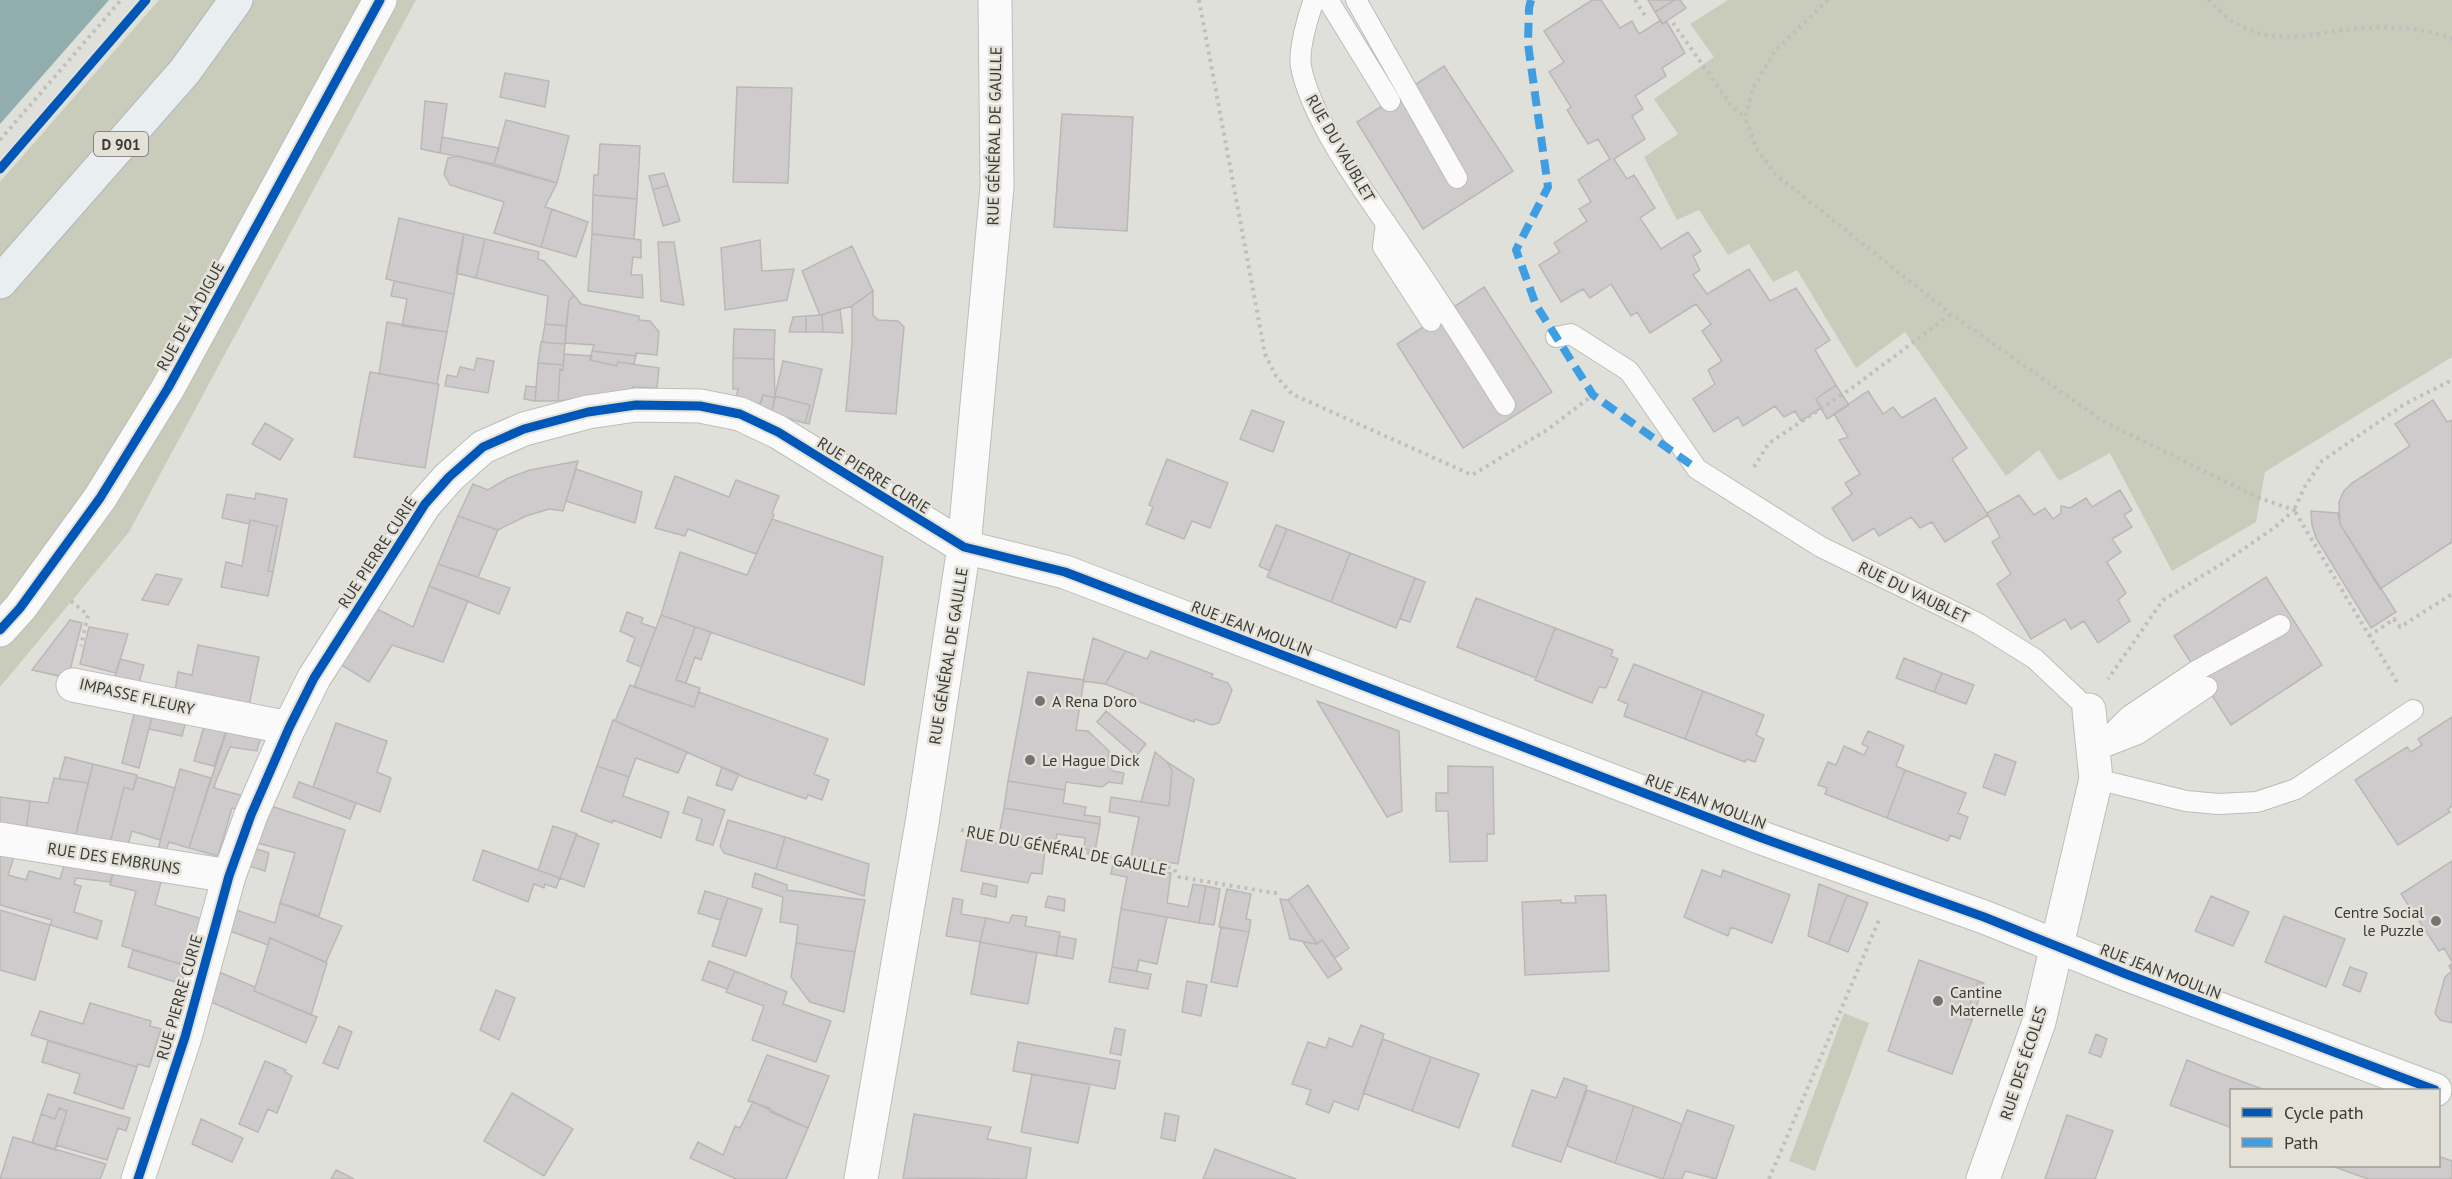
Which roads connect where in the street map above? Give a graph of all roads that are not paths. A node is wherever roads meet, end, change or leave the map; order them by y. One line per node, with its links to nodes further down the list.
1 (236, 0): 10 (main road, D 901)
2 (380, 0): 16 (street, RUE DE LA DIGUE)
3 (995, 0): 14 (street, RUE GÉNÉRAL DE GAULLE)
4 (1314, 0): 9 (lane, RUE DU VAUBLET)
5 (1328, 0): 7 (lane)
6 (1356, 0): 8 (lane)
7 (1390, 101)
8 (1456, 178)
9 (1386, 223): 11 (lane); 13 (lane, RUE DU VAUBLET)
10 (0, 282)
11 (1431, 321)
12 (1556, 337): 19 (lane, RUE DU VAUBLET)
13 (1505, 405)
14 (964, 547): 21 (street, RUE PIERRE CURIE); 25 (street, RUE JEAN MOULIN); 27 (street, RUE GÉNÉRAL DE GAULLE)
15 (2280, 625): 22 (lane)
16 (0, 630)
17 (73, 685): 21 (street, IMPASSE FLEURY)
18 (2207, 687): 22 (lane)
19 (2089, 710): 22 (street)
20 (2413, 710): 22 (lane)
21 (289, 728): 24 (street, RUE PIERRE CURIE)
22 (2095, 765): 25 (street)
23 (0, 839): 24 (street, RUE DES EMBRUNS)
24 (229, 876): 28 (street, RUE PIERRE CURIE)
25 (2056, 946): 26 (street, RUE JEAN MOULIN); 29 (street, RUE DES ÉCOLES)
26 (2432, 1089)
27 (862, 1171)
28 (138, 1179)
29 (1983, 1179)

